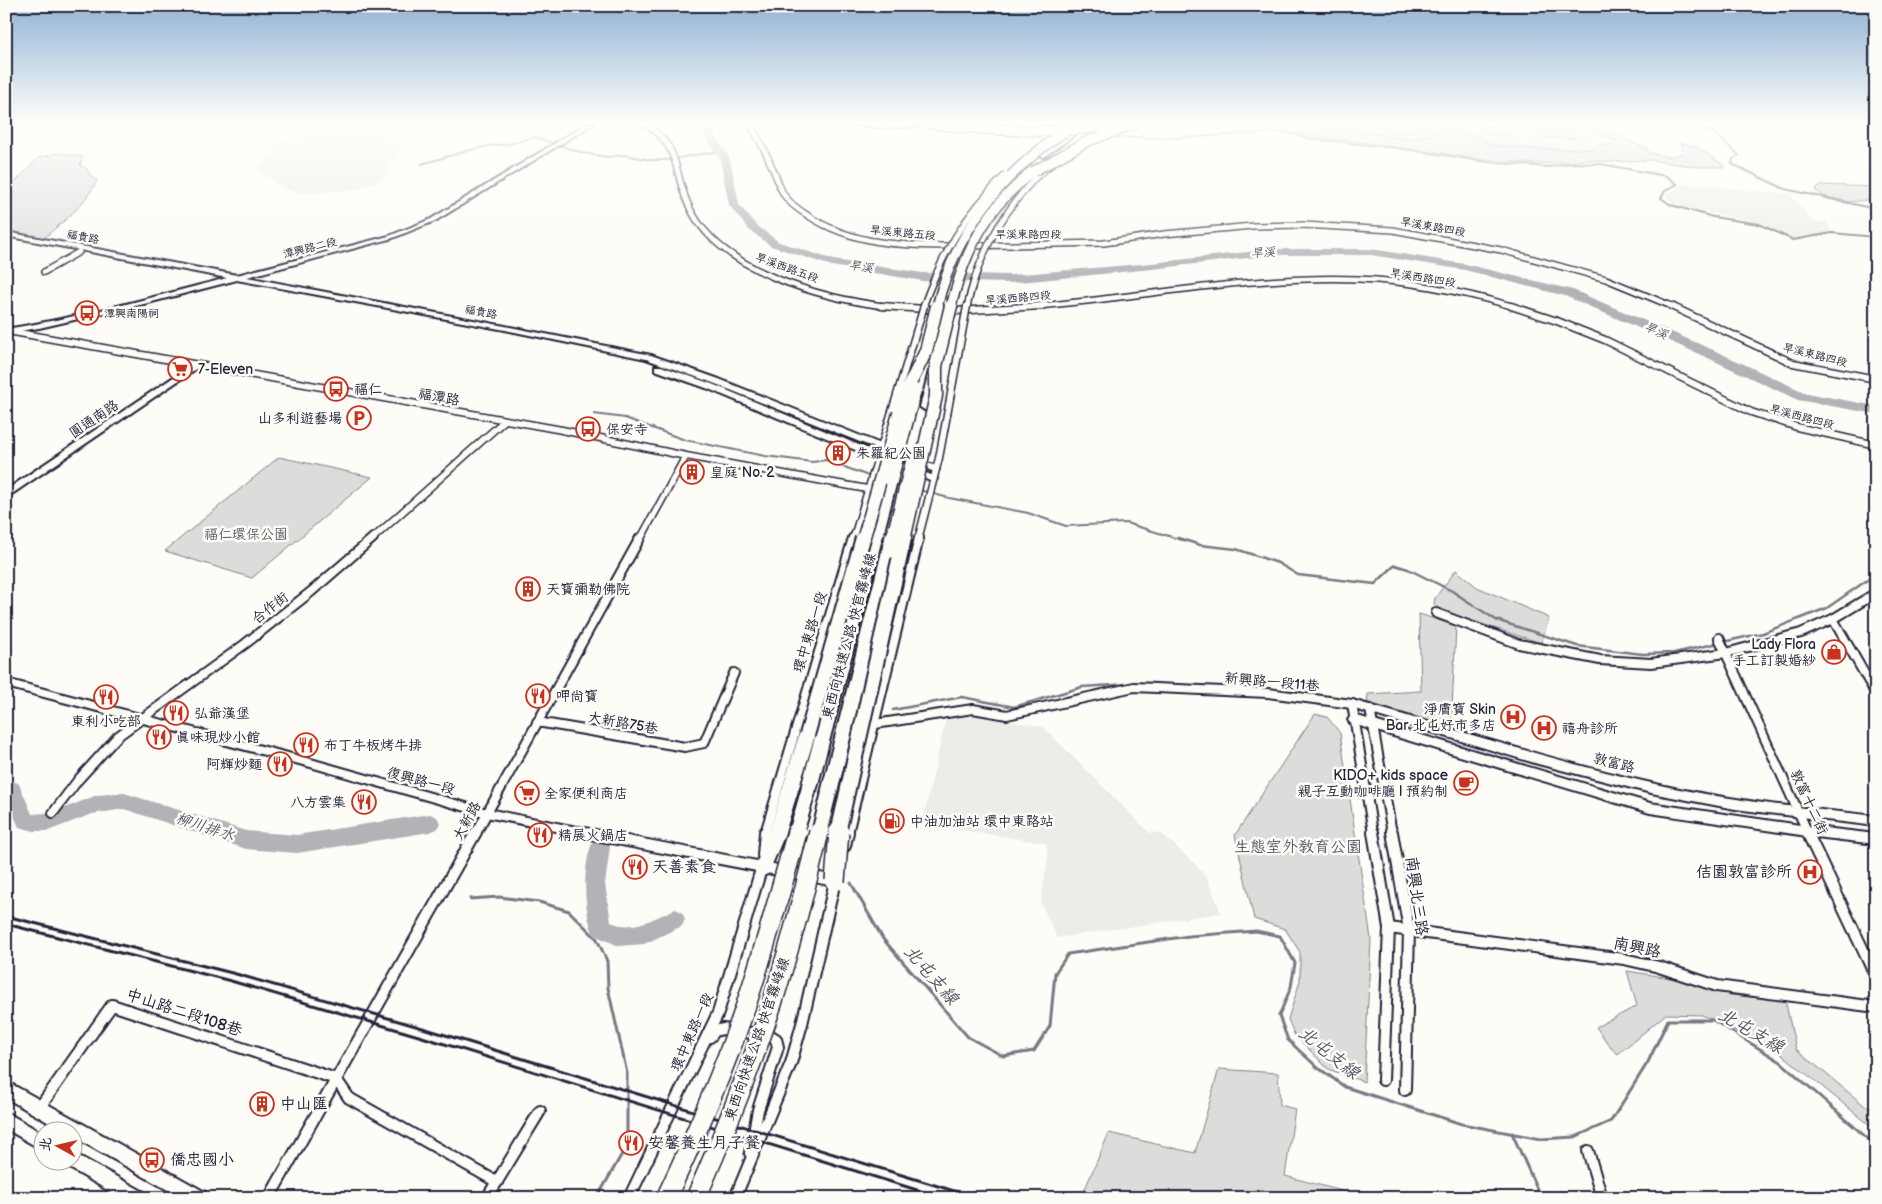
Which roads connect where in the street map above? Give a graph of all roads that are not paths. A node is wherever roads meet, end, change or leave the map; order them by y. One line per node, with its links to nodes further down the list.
1 (499, 179): 14 (street, 潭興路二段)
2 (682, 179): 16 (street, 旱溪西路五段)
3 (777, 179): 11 (street, 旱溪東路五段)
4 (1005, 179): 24 (street, 環中東路一段, bridge)
5 (1006, 179): 18 (highway, 東西向快速公路 快官霧峰線, bridge)
6 (1027, 179): 20 (highway, 東西向快速公路 快官霧峰線, bridge)
7 (1029, 179): 26 (street, bridge)
8 (6, 234): 14 (street, 福貴路)
9 (969, 238): 11 (street)
10 (6, 240): 12 (street, 福貴路)
11 (964, 246): 21 (street, 旱溪東路四段)
12 (80, 252): 13 (street); 15 (street, 福貴路)
13 (44, 272)
14 (239, 278): 15 (street, 潭興路二段); 24 (street, 福貴路)
15 (224, 282): 17 (street, 潭興路二段); 24 (street, 福貴路)
16 (940, 311): 23 (street, 旱溪西路四段)
17 (7, 331): 19 (street, 福潭路)
18 (925, 353): 51 (highway, bridge); 75 (highway, 東西向快速公路 快官霧峰線, bridge)
19 (196, 366): 22 (street, 福潭路); 29 (street, 圓通南路)
20 (936, 366): 52 (highway, bridge); 76 (highway, 東西向快速公路 快官霧峰線, bridge)
21 (1876, 379)
22 (504, 421): 25 (street, 福潭路); 40 (street, 合作街)
23 (1876, 445)
24 (879, 452): 26 (street, 福貴路); 27 (street, 福貴路); 28 (street, 環中東路一段)
25 (686, 456): 28 (street, 福潭路); 42 (street, 大新路)
26 (935, 469): 27 (street)
27 (933, 479): 43 (street)
28 (867, 489): 51 (street, 環中東路一段)
29 (6, 495)
30 (1876, 593): 32 (street)
31 (1436, 613): 34 (street)
32 (1833, 619): 34 (street); 37 (street)
33 (1719, 638): 34 (street, 敦富十二街)
34 (1726, 653): 47 (street, 敦富十二街)
35 (734, 673): 42 (street, 大新路75巷)
36 (6, 683): 40 (street, 復興路一段)
37 (1876, 694)
38 (1352, 704): 39 (street, 敦富路); 41 (street); 43 (street, 新興路一段11巷)
39 (1370, 709): 44 (street, 南興北三路); 47 (street, 敦富路)
40 (141, 719): 45 (street, 合作街); 46 (street, 復興路一段)
41 (1354, 720): 44 (street); 53 (street)
42 (537, 722): 46 (street, 大新路)
43 (874, 724): 52 (street)
44 (1373, 726): 49 (street); 54 (street, 南興北三路)
45 (53, 813)
46 (487, 813): 51 (street, 復興路一段); 58 (street, 大新路)
47 (1798, 813): 48 (street, 敦富路); 49 (street, 敦富十二街)
48 (1876, 821)
49 (1806, 831): 50 (street); 55 (street, 敦富十二街)
50 (1876, 838)
51 (762, 868): 52 (street, 復興路一段); 57 (street, 環中東路一段)
52 (835, 881): 68 (street)
53 (1389, 928): 54 (street, 南興路); 59 (street)
54 (1409, 930): 56 (street, 南興路); 61 (street, 南興北三路)
55 (1876, 977)
56 (1876, 1006)
57 (706, 1041): 68 (street); 74 (street, 環中東路一段)
58 (336, 1080): 62 (street, 中山路二段108巷); 69 (street); 72 (street, 大新路)
59 (1384, 1080)
60 (6, 1089): 62 (main road)
61 (1405, 1090)
62 (40, 1107): 71 (main road)
63 (540, 1111): 69 (street)
64 (6, 1120): 65 (main road)
65 (32, 1136)
66 (1588, 1151): 78 (street)
67 (82, 1166): 70 (main road)
68 (747, 1167): 77 (street)
69 (497, 1182): 73 (street)
70 (138, 1198)
71 (199, 1198)
72 (269, 1198)
73 (487, 1198)
74 (628, 1198)
75 (666, 1198)
76 (696, 1198)
77 (735, 1198)
78 (1602, 1198)

